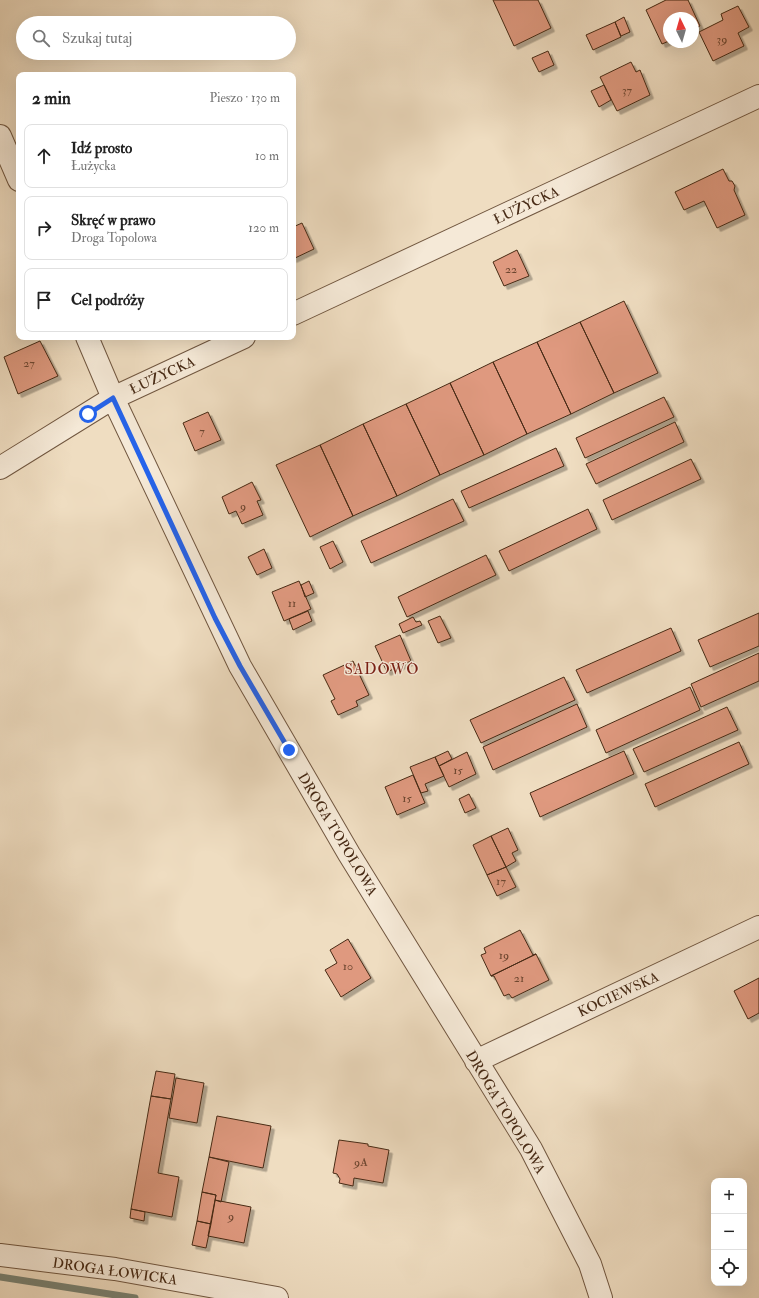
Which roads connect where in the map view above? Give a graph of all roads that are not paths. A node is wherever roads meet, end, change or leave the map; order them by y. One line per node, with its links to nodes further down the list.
1 (759, 96): 4 (street, ŁUŻYCKA)
2 (0, 136): 3 (street)
3 (16, 173)
4 (296, 313)
5 (88, 340): 7 (street, DROGA TOPOLOWA)
6 (238, 340): 7 (street, ŁUŻYCKA)
7 (113, 398): 8 (street, ŁUŻYCKA); 10 (street, DROGA TOPOLOWA)
8 (0, 468)
9 (759, 927): 10 (street, KOCIEWSKA)
10 (476, 1061): 13 (street, DROGA TOPOLOWA)
11 (0, 1256): 12 (street, DROGA ŁOWICKA)
12 (277, 1298)
13 (601, 1298)

